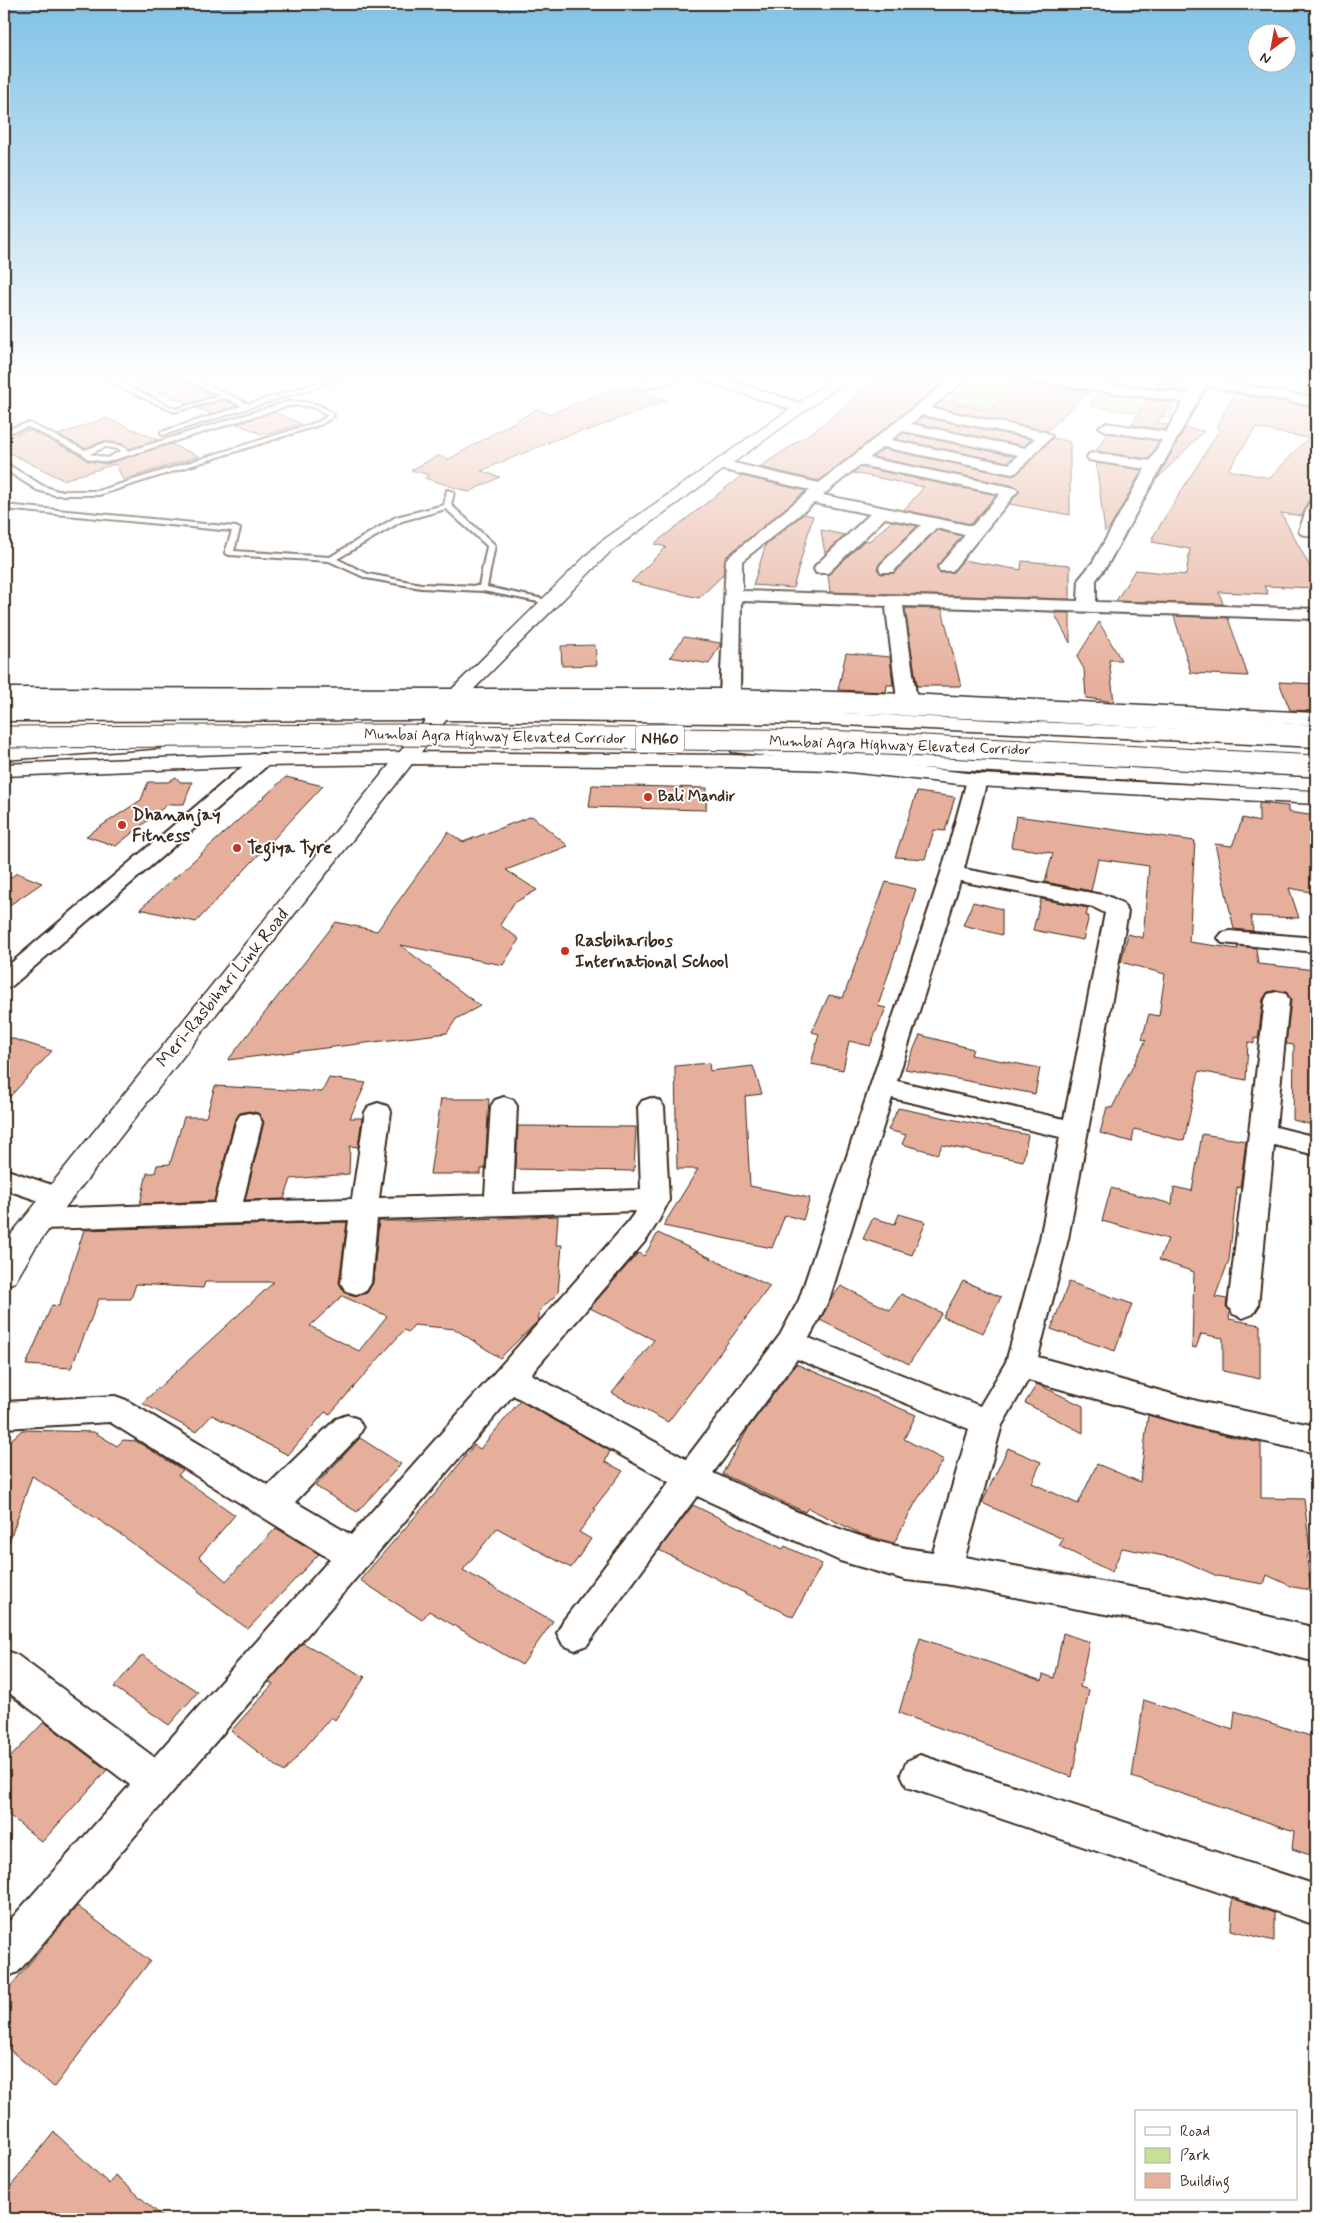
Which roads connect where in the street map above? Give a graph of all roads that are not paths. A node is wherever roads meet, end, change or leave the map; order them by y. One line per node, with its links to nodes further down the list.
1 (26, 480): 2 (lane)
2 (141, 480)
3 (700, 480): 23 (main road, Meri-Rasbihari Link Road)
4 (771, 480): 9 (street)
5 (832, 480): 9 (street)
6 (951, 480): 15 (street)
7 (1146, 480): 24 (street)
8 (450, 492): 11 (lane)
9 (816, 493): 13 (street); 22 (street)
10 (1316, 505): 16 (street)
11 (447, 506): 17 (lane); 21 (lane)
12 (4, 507): 17 (lane)
13 (882, 512): 14 (street); 20 (street)
14 (932, 523): 15 (street); 19 (street)
15 (976, 532): 18 (street)
16 (1316, 532)
17 (331, 559): 21 (lane)
18 (946, 567)
19 (887, 568)
20 (822, 569)
21 (483, 589): 23 (lane)
22 (732, 596): 24 (street); 28 (street)
23 (550, 603): 31 (main road, Meri-Rasbihari Link Road)
24 (1087, 607): 26 (street)
25 (895, 608): 29 (street)
26 (1316, 614)
27 (4, 694): 31 (main road)
28 (730, 695): 29 (main road); 31 (main road)
29 (907, 700): 33 (main road)
30 (4, 705): 31 (main road)
31 (448, 705): 32 (main road); 35 (main road); 37 (main road); 42 (main road, Meri-Rasbihari Link Road)
32 (4, 715)
33 (1316, 718)
34 (4, 721): 41 (main road, Mumbai Agra Highway Elevated Corridor / NH60)
35 (1316, 731)
36 (4, 737): 45 (main road, Mumbai Agra Highway Elevated Corridor / NH60, bridge)
37 (1316, 741)
38 (153, 744): 39 (main road); 42 (main road); 43 (main road)
39 (4, 745)
40 (738, 748): 42 (main road); 47 (main road); 49 (main road)
41 (1316, 749)
42 (412, 751): 44 (main road); 48 (main road); 67 (main road, Meri-Rasbihari Link Road)
43 (4, 754)
44 (262, 760): 46 (main road); 54 (street)
45 (1316, 766)
46 (4, 770)
47 (1316, 772)
48 (977, 780): 50 (main road); 51 (street)
49 (1316, 784)
50 (1316, 798)
51 (952, 873): 56 (street); 61 (street)
52 (1230, 938): 53 (street)
53 (1316, 945)
54 (4, 982)
55 (1277, 1000): 62 (street)
56 (883, 1087): 61 (street); 73 (street)
57 (504, 1106): 66 (street)
58 (651, 1107): 65 (street)
59 (378, 1112): 68 (street)
60 (249, 1122): 69 (street)
61 (1075, 1131): 74 (street)
62 (1262, 1133): 63 (street); 72 (street)
63 (1316, 1146)
64 (4, 1179): 67 (street)
65 (655, 1200): 66 (street); 75 (street)
66 (498, 1205): 68 (street)
67 (49, 1208): 69 (street); 70 (main road, Meri-Rasbihari Link Road)
68 (364, 1209): 69 (street); 71 (street)
69 (227, 1213)
70 (4, 1274)
71 (356, 1283)
72 (1243, 1306)
73 (791, 1344): 77 (street); 80 (street)
74 (1021, 1365): 77 (street); 79 (street)
75 (508, 1377): 80 (street); 82 (street)
76 (4, 1415): 81 (street)
77 (987, 1422): 83 (street)
78 (347, 1428): 81 (street)
79 (1316, 1440)
80 (690, 1478): 83 (street); 84 (street)
81 (270, 1505): 82 (street)
82 (354, 1555): 88 (street)
83 (945, 1569): 85 (street)
84 (575, 1633)
85 (1316, 1645)
86 (4, 1667): 88 (street)
87 (920, 1774): 89 (street)
88 (156, 1782): 90 (street)
89 (1316, 1905)
90 (4, 1958)

